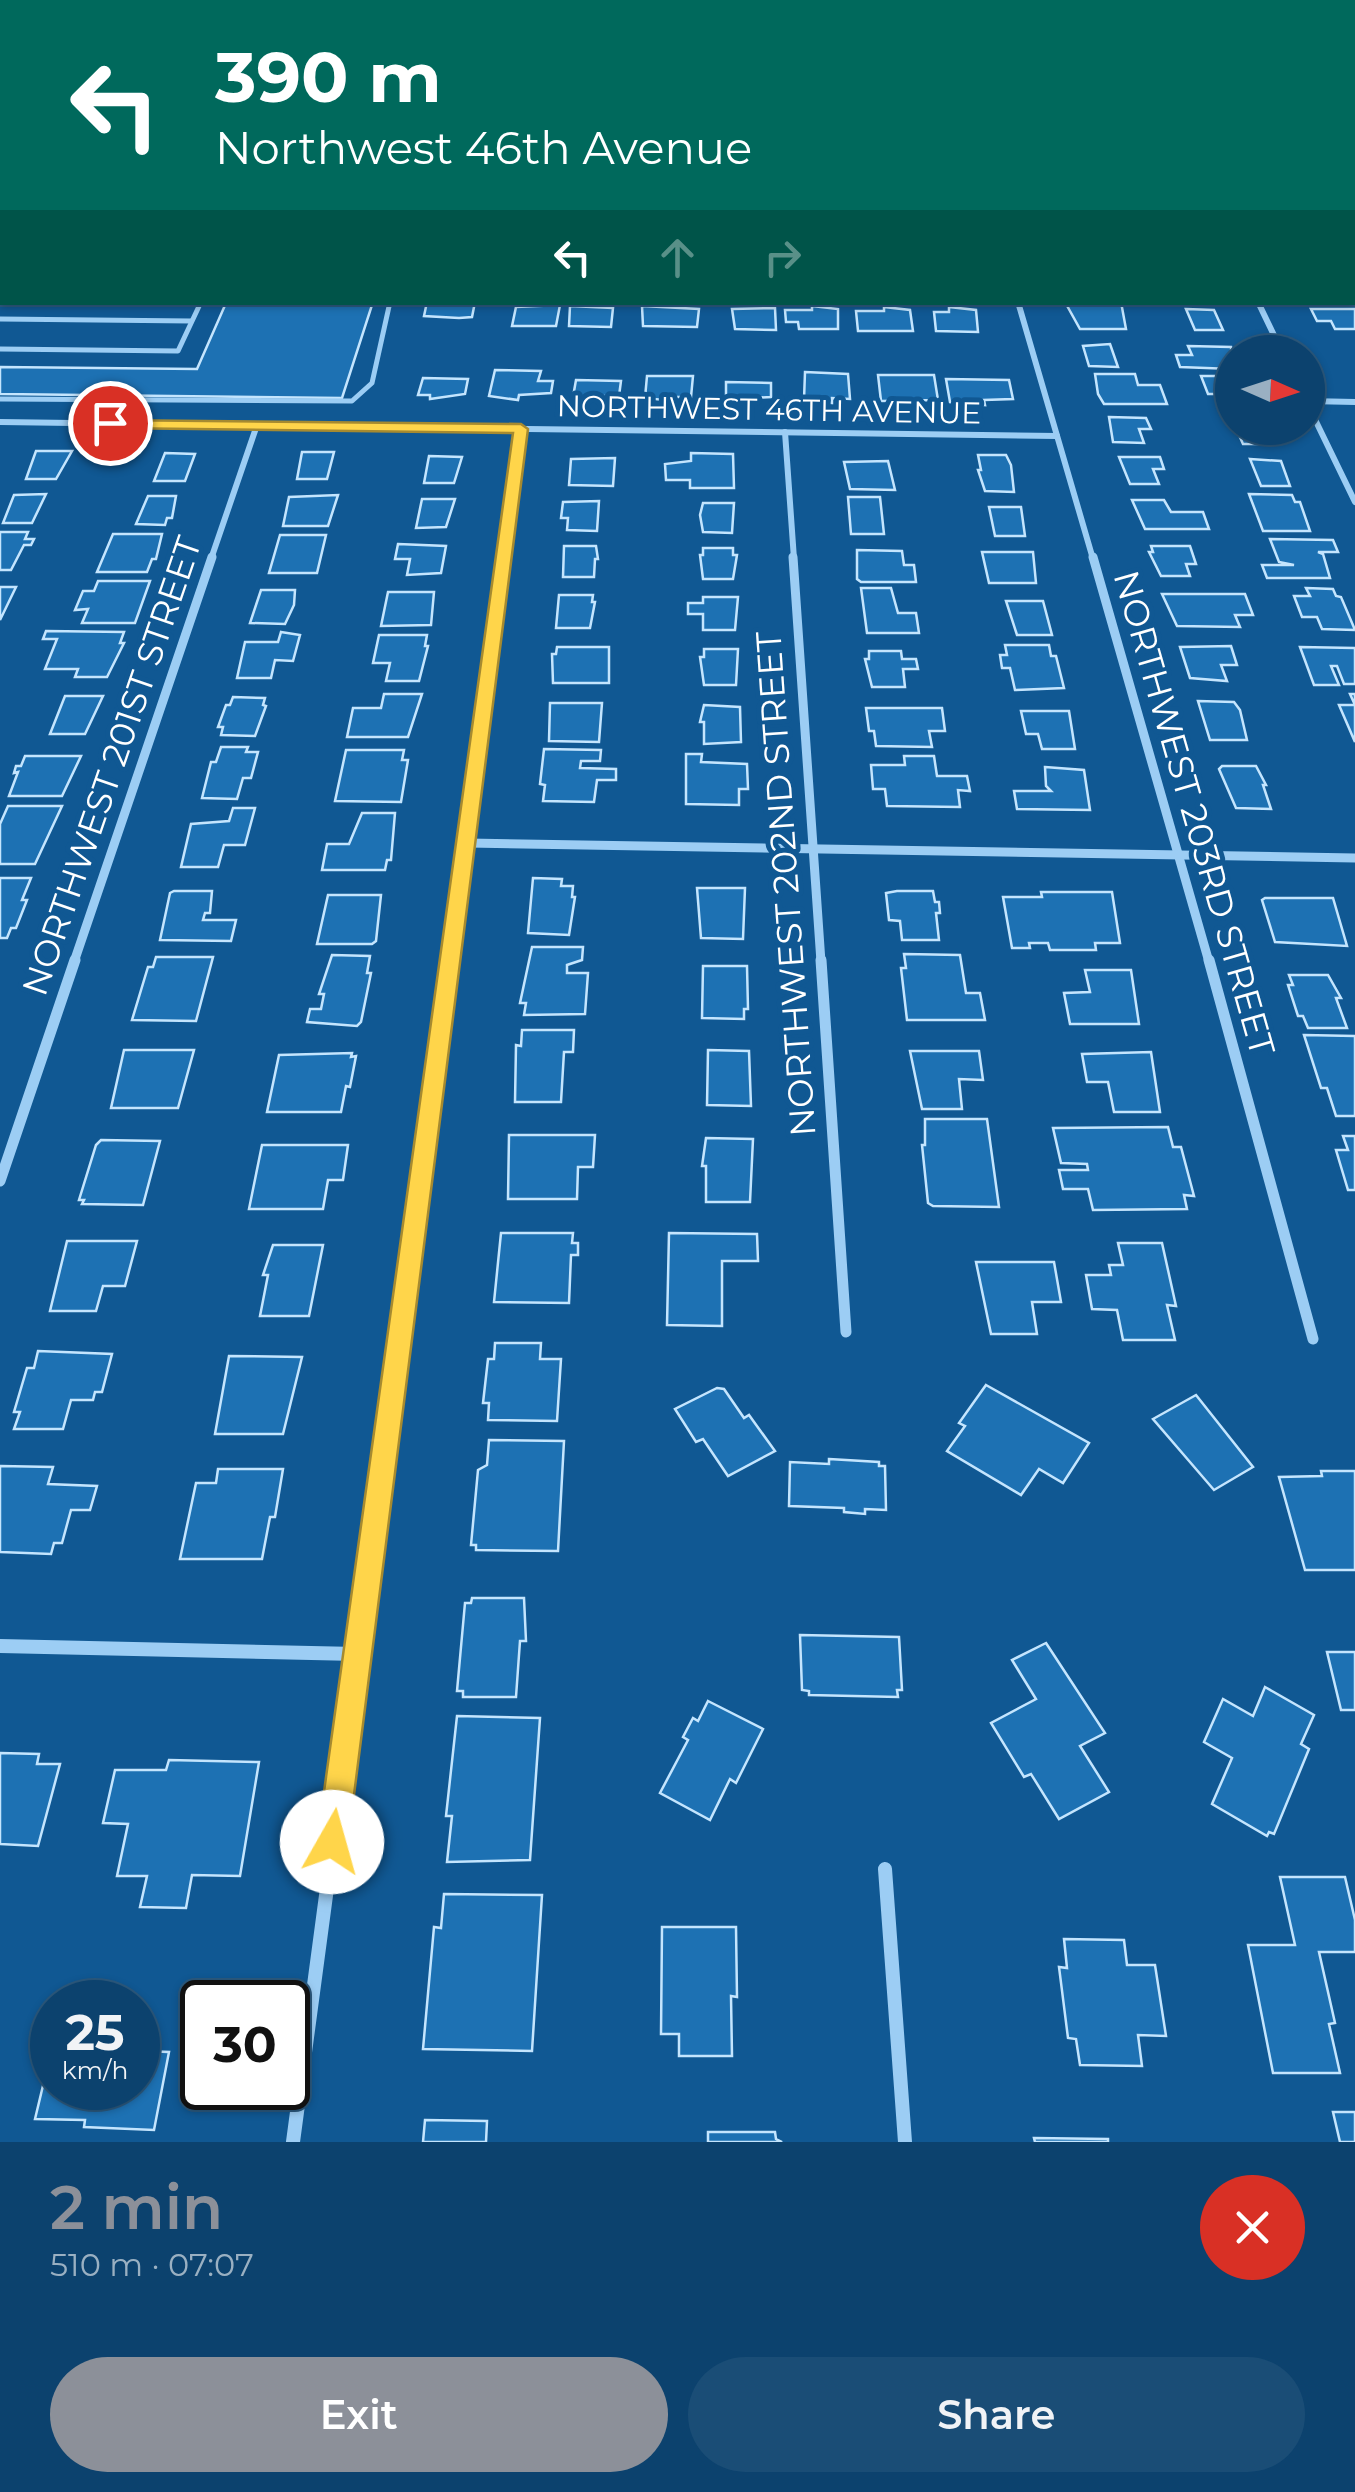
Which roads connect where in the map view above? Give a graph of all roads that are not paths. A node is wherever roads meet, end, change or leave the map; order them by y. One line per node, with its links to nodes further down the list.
1 (200, 305): 6 (lane)
2 (389, 305): 9 (lane)
3 (1019, 305): 16 (street, NORTHWEST 203RD STREET)
4 (1259, 305): 7 (street)
5 (0, 320): 6 (lane)
6 (191, 321): 8 (lane)
7 (1274, 335)
8 (0, 349)
9 (0, 399)
10 (1355, 402): 11 (street)
11 (1325, 403)
12 (0, 422): 13 (street, NORTHWEST 46TH AVENUE)
13 (258, 425): 14 (street, NORTHWEST 46TH AVENUE); 23 (street, NORTHWEST 201ST STREET)
14 (521, 429): 15 (street, NORTHWEST 46TH AVENUE); 19 (street)
15 (785, 432): 16 (street, NORTHWEST 46TH AVENUE); 20 (street, NORTHWEST 202ND STREET)
16 (1057, 436): 21 (street, NORTHWEST 203RD STREET)
17 (1325, 439): 18 (street)
18 (1355, 502)
19 (468, 842): 20 (street); 27 (street)
20 (814, 849): 21 (street); 24 (street, NORTHWEST 202ND STREET)
21 (1180, 855): 22 (street); 25 (street, NORTHWEST 203RD STREET)
22 (1355, 858)
23 (0, 1181)
24 (846, 1332)
25 (1313, 1339)
26 (0, 1646): 27 (street)
27 (357, 1654): 29 (street)
28 (885, 1869): 30 (street)
29 (292, 2142)
30 (905, 2142)

